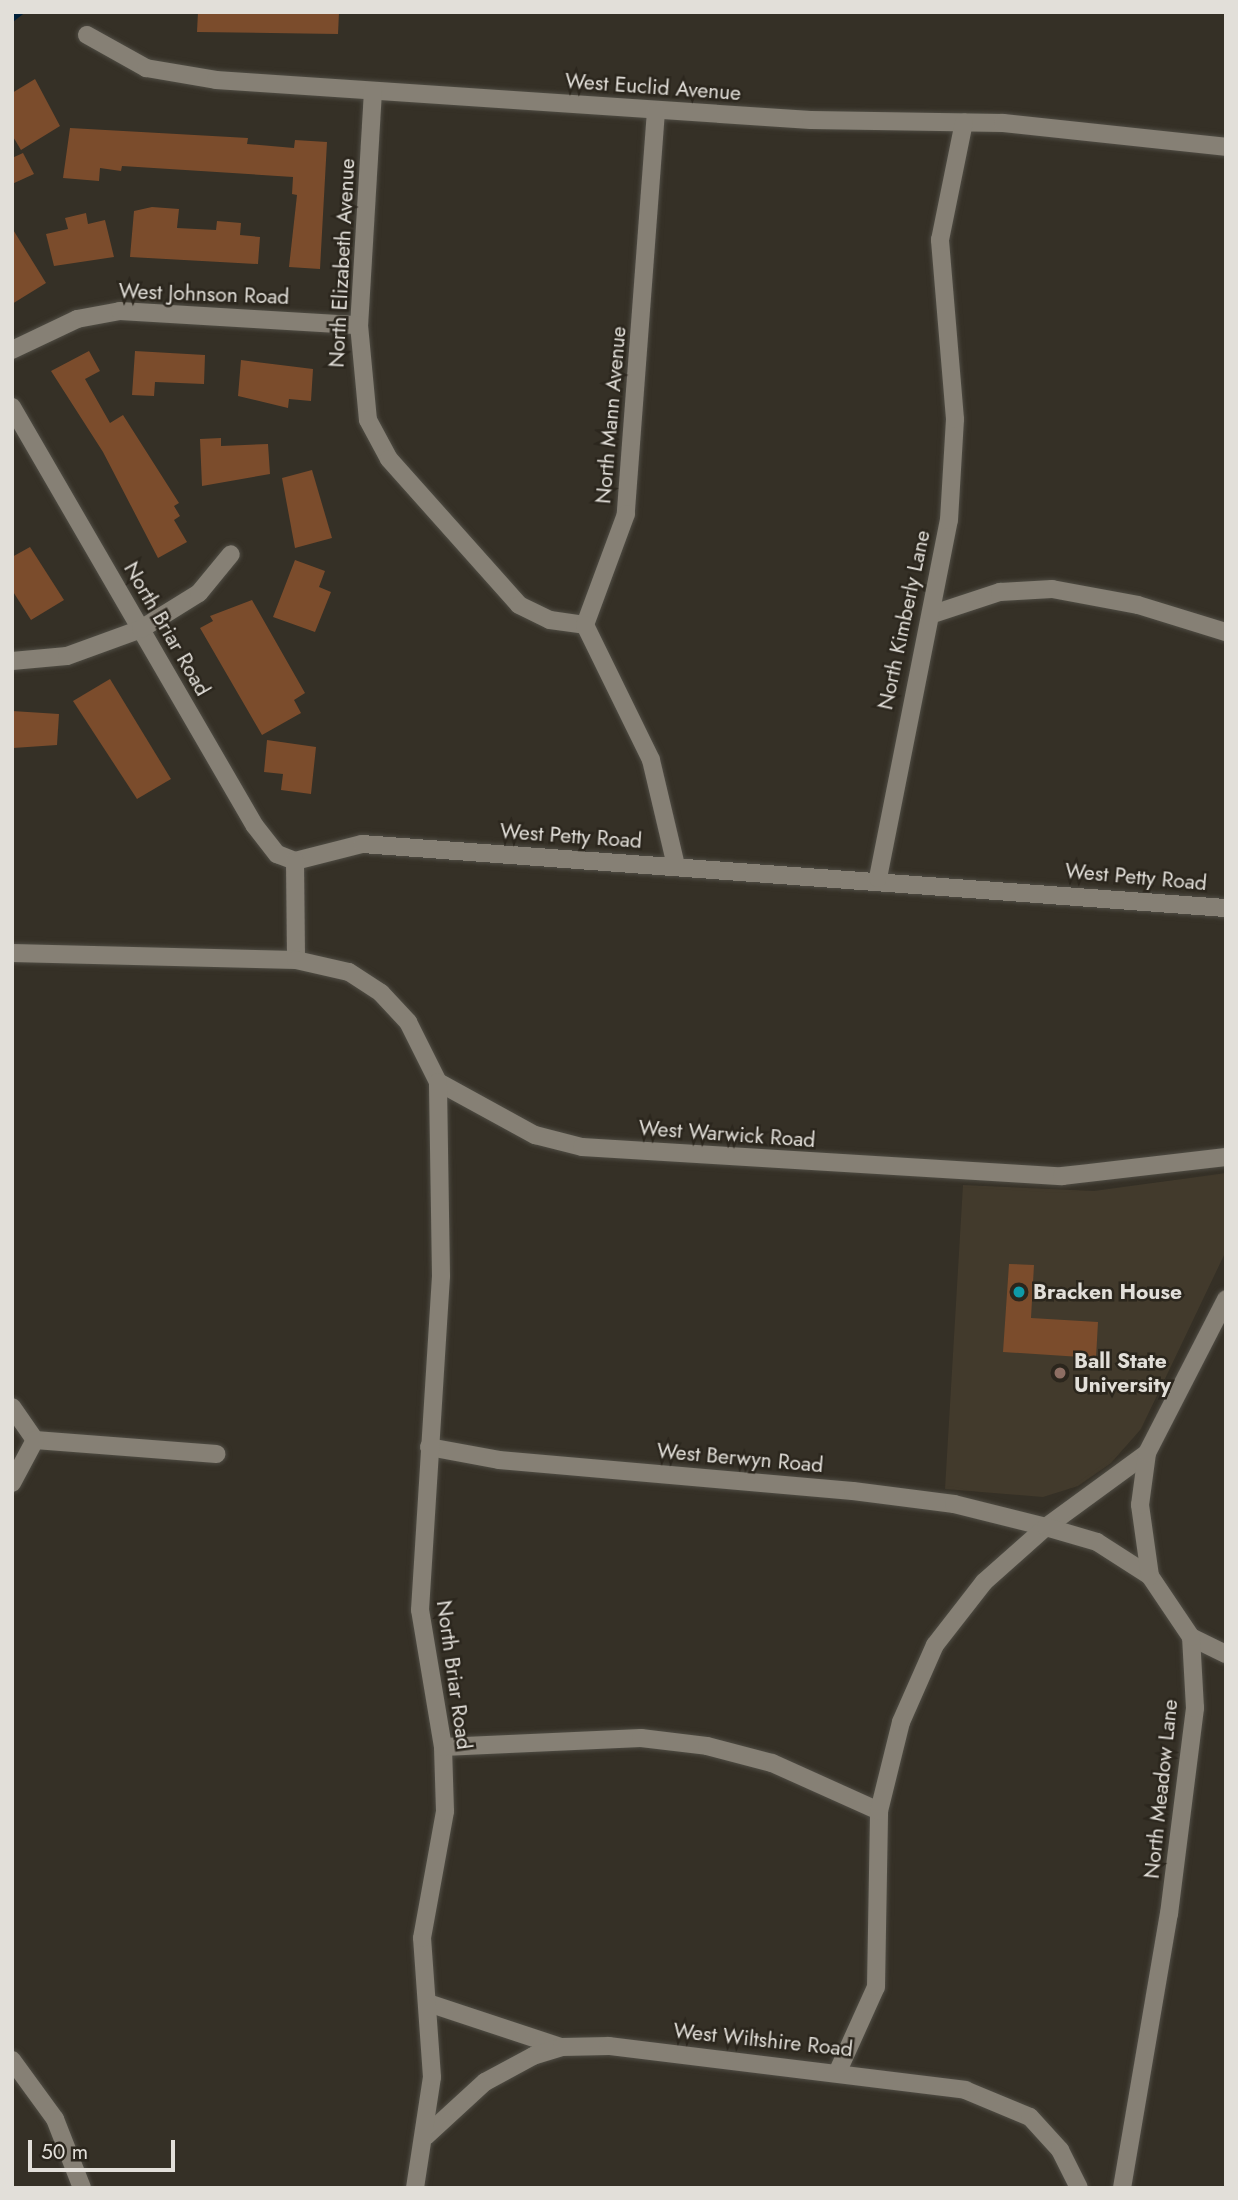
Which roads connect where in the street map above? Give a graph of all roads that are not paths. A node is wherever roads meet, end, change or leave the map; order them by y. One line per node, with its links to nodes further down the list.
1 (87, 35): 2 (street, West Euclid Avenue)
2 (373, 90): 3 (street, West Euclid Avenue); 6 (street, North Elizabeth Avenue)
3 (656, 111): 4 (street, West Euclid Avenue); 11 (street, North Mann Avenue)
4 (964, 122): 5 (street, West Euclid Avenue); 10 (street, North Kimberly Lane)
5 (1226, 147)
6 (359, 325): 7 (street, West Johnson Road); 11 (street, North Elizabeth Avenue)
7 (12, 349)
8 (12, 407): 12 (street, North Briar Road)
9 (231, 554): 12 (street)
10 (933, 614): 13 (street); 17 (street, North Kimberly Lane)
11 (585, 625): 16 (street)
12 (141, 629): 14 (street); 15 (street, North Briar Road)
13 (1226, 632)
14 (12, 661)
15 (295, 861): 16 (street, West Petty Road); 20 (street)
16 (676, 866): 17 (street, West Petty Road)
17 (878, 878): 18 (street, West Petty Road)
18 (1226, 908)
19 (12, 953): 20 (street)
20 (296, 960): 21 (street)
21 (438, 1082): 22 (street, West Warwick Road); 26 (street, North Briar Road)
22 (1226, 1157)
23 (1226, 1299): 27 (street)
24 (12, 1406): 25 (street)
25 (35, 1440): 28 (street); 29 (street)
26 (429, 1447): 30 (street, West Berwyn Road); 34 (street, North Briar Road)
27 (1147, 1453): 30 (street); 31 (street)
28 (216, 1454)
29 (12, 1483)
30 (1046, 1527): 31 (street, West Berwyn Road); 35 (street)
31 (1150, 1576): 32 (street)
32 (1191, 1637): 33 (street); 44 (street, North Meadow Lane)
33 (1226, 1654)
34 (443, 1747): 35 (street); 36 (street, North Briar Road)
35 (880, 1811): 39 (street)
36 (428, 2003): 37 (street); 40 (street, North Briar Road)
37 (562, 2047): 39 (street, West Wiltshire Road); 40 (street, West Wiltshire Road)
38 (14, 2059): 41 (street)
39 (838, 2071): 43 (street, West Wiltshire Road)
40 (426, 2136): 42 (street, North Briar Road)
41 (82, 2188)
42 (415, 2188)
43 (1079, 2188)
44 (1122, 2188)

